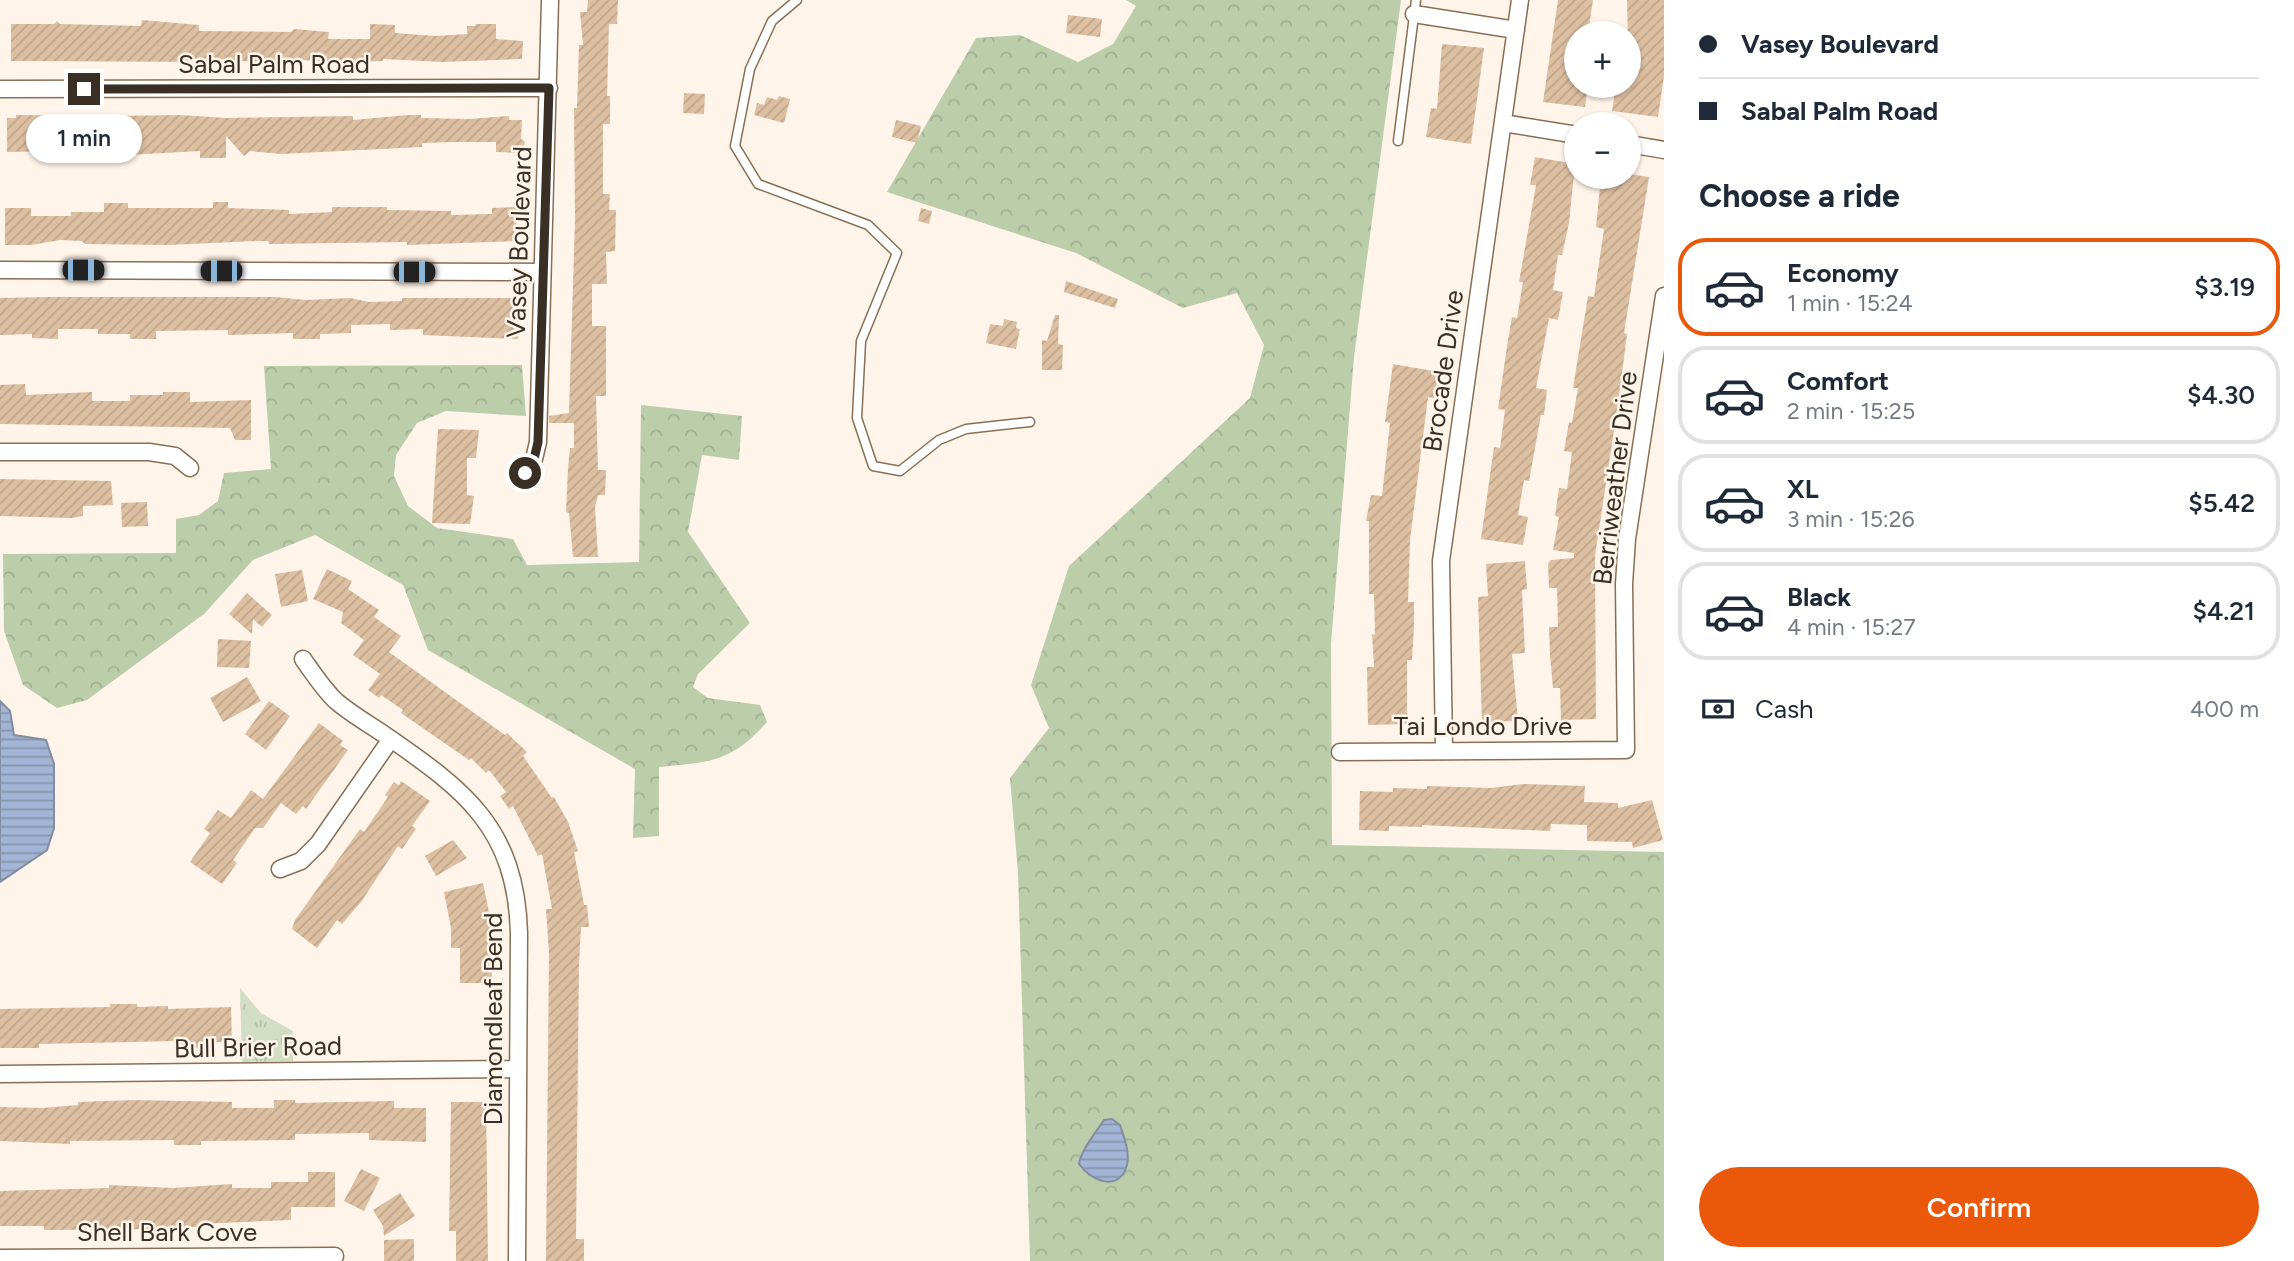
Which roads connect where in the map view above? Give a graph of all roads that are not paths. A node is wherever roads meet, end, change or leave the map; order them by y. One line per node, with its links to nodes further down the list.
1 (550, 0): 6 (street, Vasey Boulevard)
2 (797, 0): 17 (lane)
3 (1520, 0): 5 (street, Brocade Drive)
4 (1415, 7): 5 (street); 10 (lane)
5 (1516, 30): 8 (street, Brocade Drive)
6 (549, 88): 7 (street, Sabal Palm Road); 14 (street, Vasey Boulevard)
7 (0, 89)
8 (1503, 123): 9 (street); 23 (street, Brocade Drive)
9 (1564, 133)
10 (1398, 141)
11 (1641, 146): 12 (street)
12 (1664, 150)
13 (0, 270): 14 (street)
14 (542, 272): 20 (street, Vasey Boulevard)
15 (1664, 296): 16 (street, Berriweather Drive)
16 (1663, 318): 24 (street, Berriweather Drive)
17 (1030, 422)
18 (0, 452): 19 (street)
19 (190, 468)
20 (517, 479)
21 (303, 659): 22 (street, Diamondleaf Bend)
22 (391, 739): 26 (street); 27 (street, Diamondleaf Bend)
23 (1444, 750): 24 (street, Tai Londo Drive); 25 (street, Tai Londo Drive)
24 (1626, 750)
25 (1340, 752)
26 (281, 869)
27 (517, 1069): 28 (street, Bull Brier Road); 31 (street, Diamondleaf Bend)
28 (0, 1074)
29 (335, 1256): 30 (street, Shell Bark Cove)
30 (0, 1258)
31 (517, 1261)

